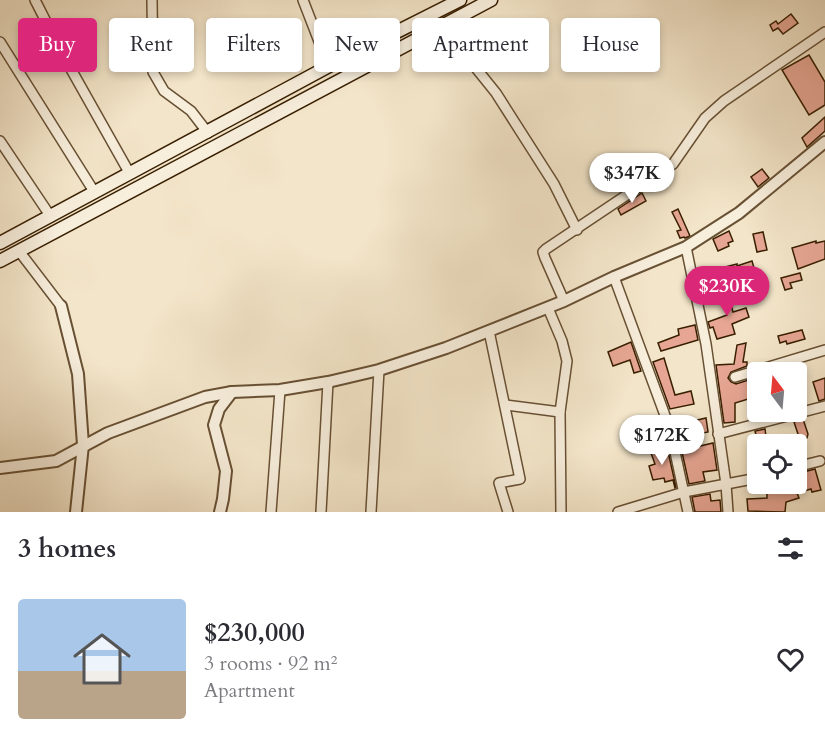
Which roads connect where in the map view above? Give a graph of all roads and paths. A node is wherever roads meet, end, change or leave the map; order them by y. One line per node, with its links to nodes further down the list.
1 (36, 0): 17 (street)
2 (152, 0): 14 (street)
3 (303, 0): 7 (street)
4 (460, 0): 8 (main road)
5 (491, 0): 6 (main road)
6 (457, 18)
7 (314, 30)
8 (400, 30)
9 (825, 32): 20 (street)
10 (0, 42): 18 (street)
11 (412, 42): 23 (main road)
12 (318, 72): 14 (main road)
13 (479, 72): 20 (street)
14 (208, 133): 17 (main road)
15 (0, 141): 19 (street)
16 (825, 142): 22 (street)
17 (130, 174): 18 (main road)
18 (95, 193): 19 (main road)
19 (51, 217): 21 (main road)
20 (577, 230): 26 (street)
21 (2, 239)
22 (686, 247): 25 (street); 39 (street)
23 (19, 251): 24 (main road); 27 (street)
24 (0, 261)
25 (614, 277): 26 (street); 46 (street)
26 (564, 302): 28 (street)
27 (61, 306): 40 (street)
28 (548, 308): 29 (street); 38 (street)
29 (489, 331): 31 (street); 36 (street)
30 (825, 350): 32 (street)
31 (379, 370): 33 (street); 51 (street)
32 (735, 377)
33 (328, 382): 34 (street); 50 (street)
34 (280, 390): 35 (street); 49 (street)
35 (232, 392): 40 (street); 48 (street)
36 (506, 405): 38 (street); 52 (street)
37 (825, 406): 39 (street)
38 (560, 412): 53 (street)
39 (718, 434): 45 (street)
40 (83, 445): 43 (street); 47 (street)
41 (820, 461): 42 (street)
42 (807, 464)
43 (0, 468)
44 (747, 480): 45 (street)
45 (726, 484): 46 (street); 56 (street)
46 (684, 492): 54 (street); 55 (street)
47 (76, 512)
48 (219, 512)
49 (271, 512)
50 (321, 512)
51 (371, 512)
52 (508, 512)
53 (561, 512)
54 (618, 512)
55 (688, 512)
56 (728, 512)

